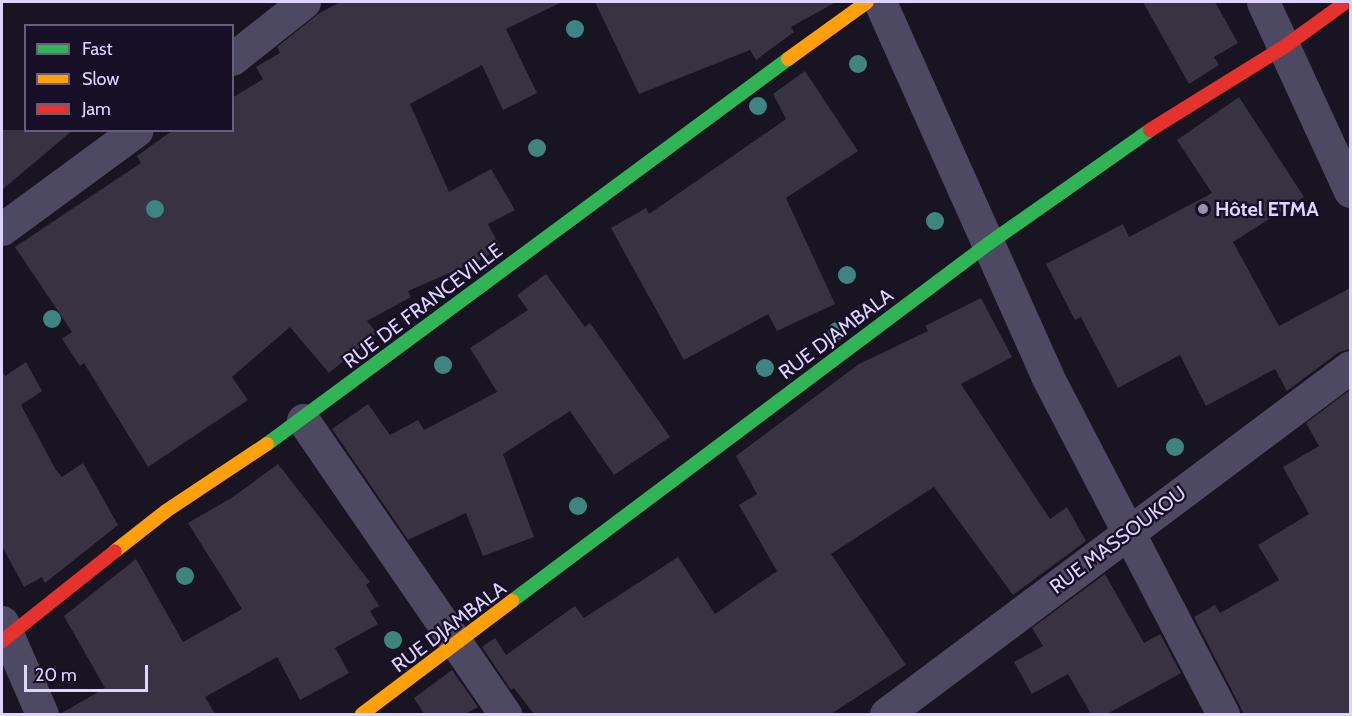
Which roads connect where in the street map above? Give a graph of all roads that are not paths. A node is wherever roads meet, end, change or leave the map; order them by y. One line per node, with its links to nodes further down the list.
1 (304, 2): 7 (street)
2 (867, 2): 13 (street, RUE DE FRANCEVILLE)
3 (880, 2): 11 (street)
4 (1263, 2): 6 (street)
5 (1346, 2): 6 (street, RUE DJAMBALA)
6 (1284, 47): 9 (street); 11 (street, RUE DJAMBALA)
7 (234, 57)
8 (134, 132): 10 (street)
9 (1350, 191)
10 (2, 228)
11 (988, 243): 14 (street); 16 (street, RUE DJAMBALA)
12 (1350, 367): 14 (street, RUE MASSOUKOU)
13 (303, 420): 15 (street, RUE DE FRANCEVILLE); 16 (street)
14 (1128, 532): 20 (street, RUE MASSOUKOU); 21 (street)
15 (4, 633): 17 (street)
16 (458, 645): 18 (street, RUE DJAMBALA); 19 (street)
17 (42, 714)
18 (362, 714)
19 (505, 714)
20 (886, 714)
21 (1223, 714)

